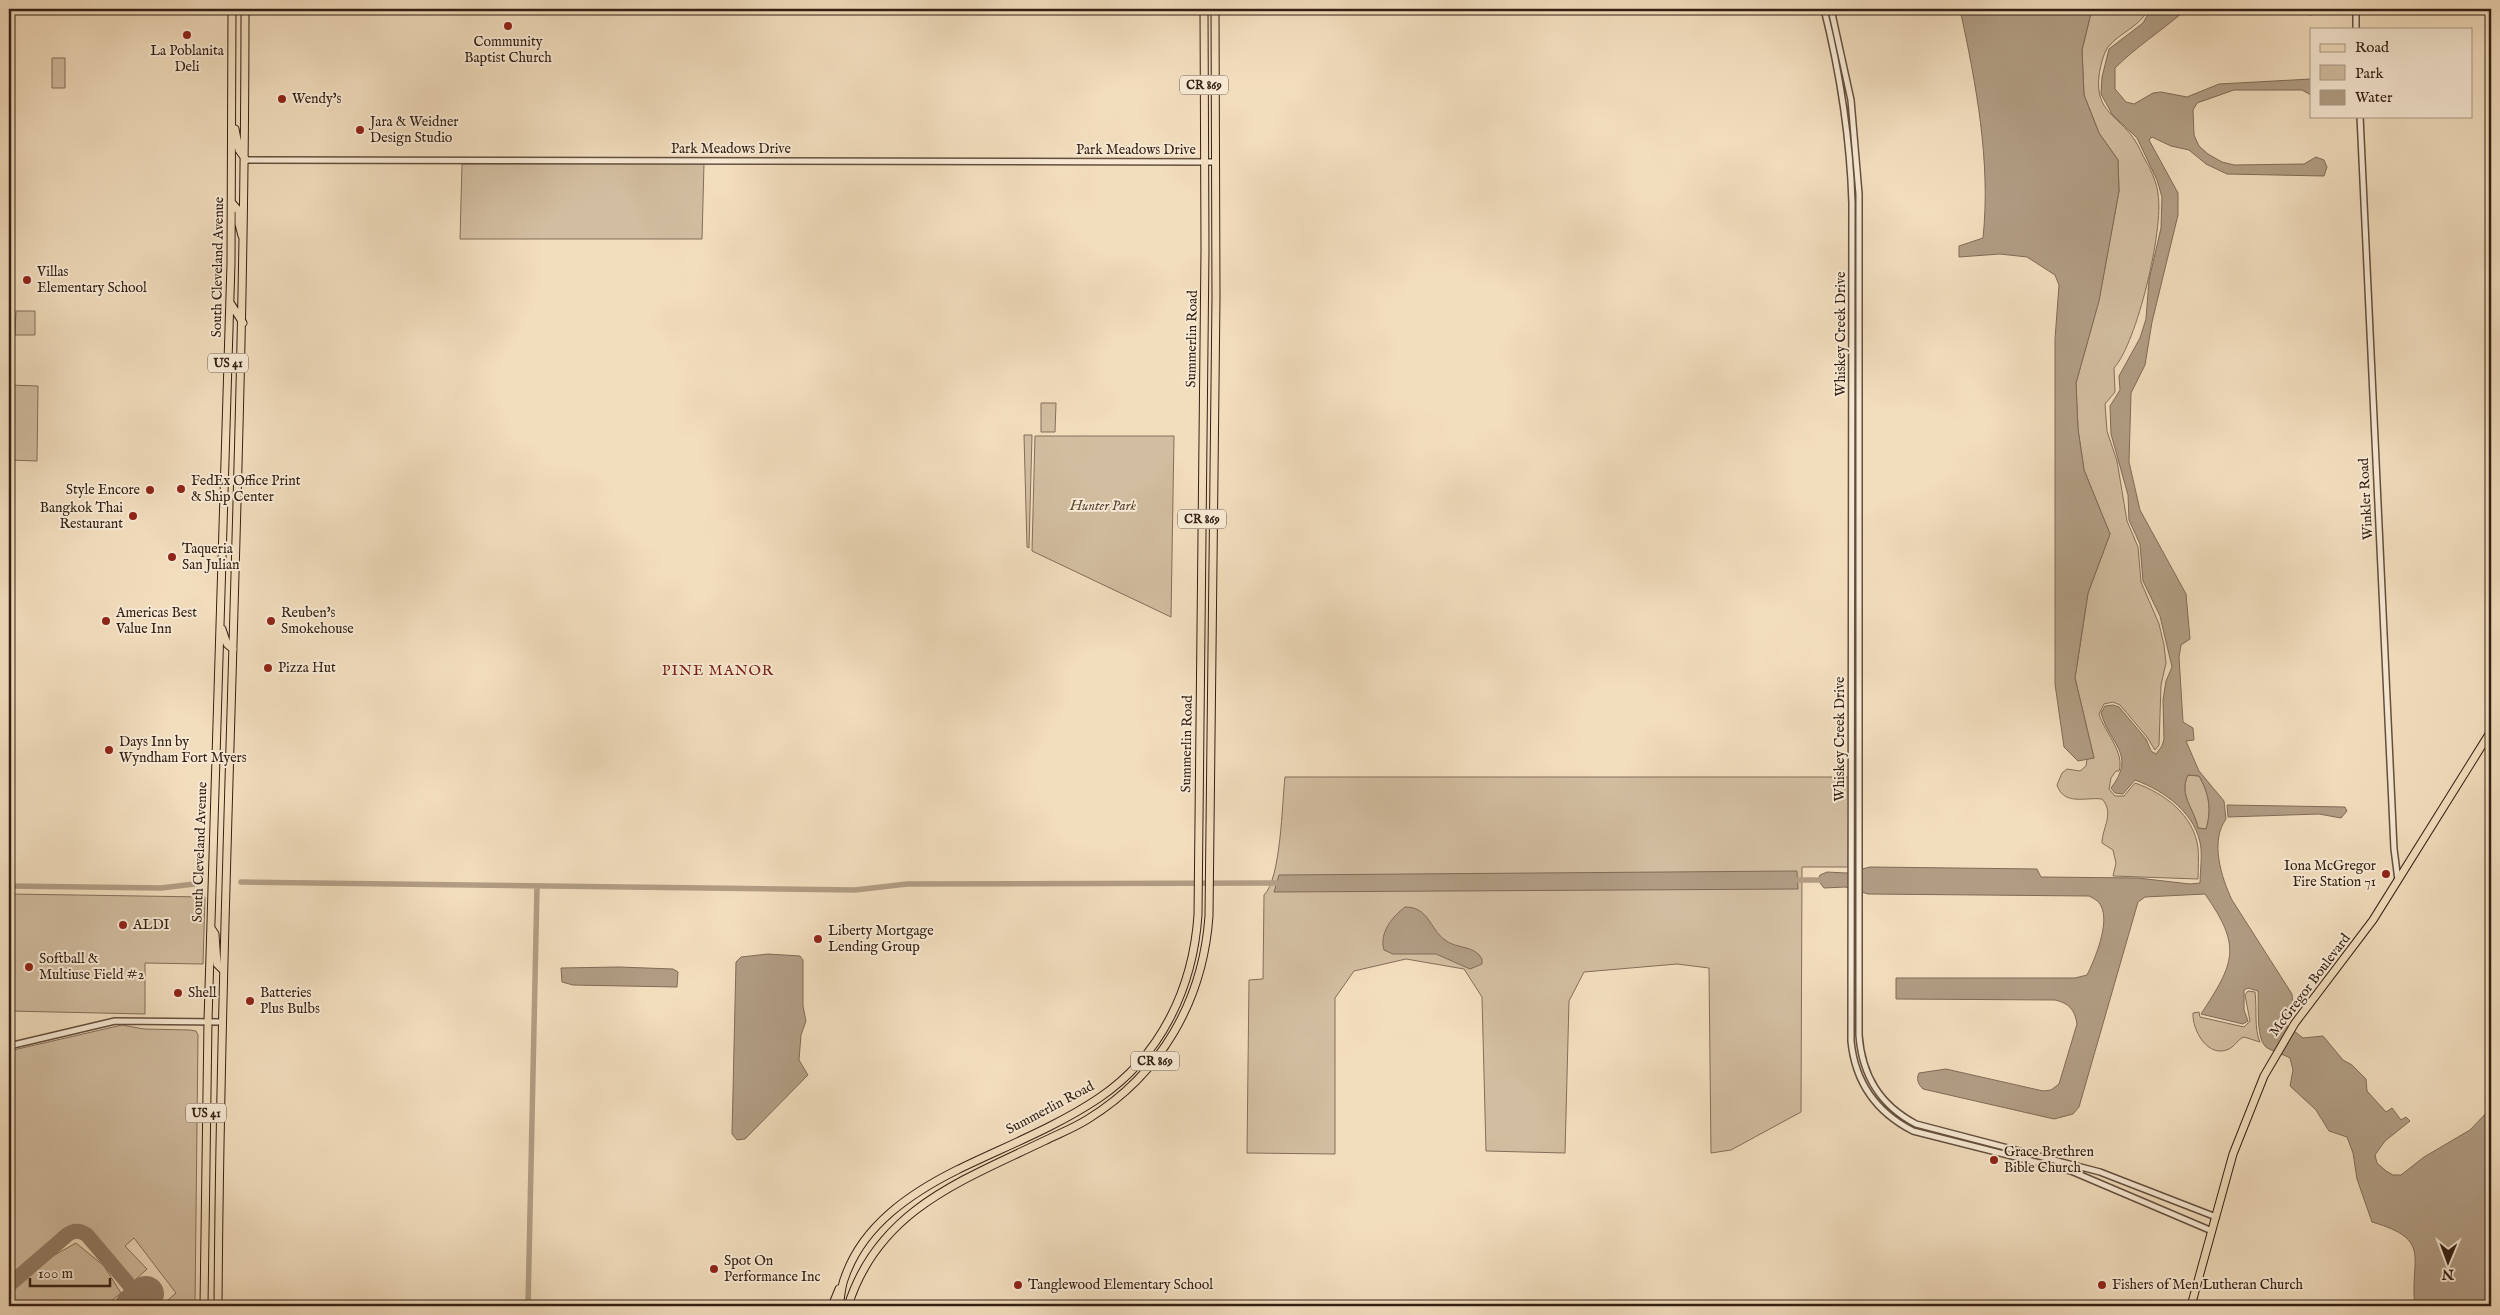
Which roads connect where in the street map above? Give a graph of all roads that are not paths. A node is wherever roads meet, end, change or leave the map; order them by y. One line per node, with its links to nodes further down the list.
1 (232, 9): 10 (main road, South Cleveland Avenue / US 41)
2 (245, 9): 11 (main road, South Cleveland Avenue / US 41)
3 (1204, 9): 12 (main road, Summerlin Road / CR 869)
4 (1216, 9): 13 (main road, Summerlin Road / CR 869)
5 (1824, 9): 28 (street, Whiskey Creek Drive)
6 (1831, 9): 27 (street, Whiskey Creek Drive)
7 (2356, 9): 8 (street)
8 (2356, 28)
9 (2360, 118): 21 (street, Winkler Road)
10 (232, 120): 11 (main road); 14 (main road, South Cleveland Avenue / US 41)
11 (246, 160): 12 (street, Park Meadows Drive); 15 (main road, South Cleveland Avenue / US 41)
12 (1205, 162): 13 (street, Park Meadows Drive); 29 (main road, Summerlin Road / CR 869)
13 (1216, 162): 34 (main road, Summerlin Road / CR 869)
14 (232, 203): 15 (main road); 16 (main road, South Cleveland Avenue / US 41)
15 (244, 243): 17 (main road, South Cleveland Avenue / US 41)
16 (230, 301): 17 (main road); 18 (main road, South Cleveland Avenue / US 41)
17 (243, 323): 19 (main road, South Cleveland Avenue / US 41)
18 (220, 624): 19 (main road); 22 (main road, South Cleveland Avenue / US 41)
19 (233, 649): 23 (main road, South Cleveland Avenue / US 41)
20 (2491, 731): 21 (main road, McGregor Boulevard)
21 (2398, 880): 27 (main road, McGregor Boulevard)
22 (210, 928): 23 (main road); 24 (main road, South Cleveland Avenue / US 41)
23 (223, 970): 25 (main road, South Cleveland Avenue / US 41)
24 (208, 1021): 25 (street); 26 (street); 30 (main road, South Cleveland Avenue / US 41)
25 (222, 1022): 31 (main road, South Cleveland Avenue / US 41)
26 (9, 1046)
27 (2216, 1217): 28 (main road, McGregor Boulevard)
28 (2212, 1231): 35 (main road, McGregor Boulevard)
29 (844, 1278): 32 (main road); 33 (main road, Summerlin Road / CR 869)
30 (204, 1306)
31 (218, 1306)
32 (832, 1306)
33 (839, 1306)
34 (848, 1306)
35 (2191, 1306)

